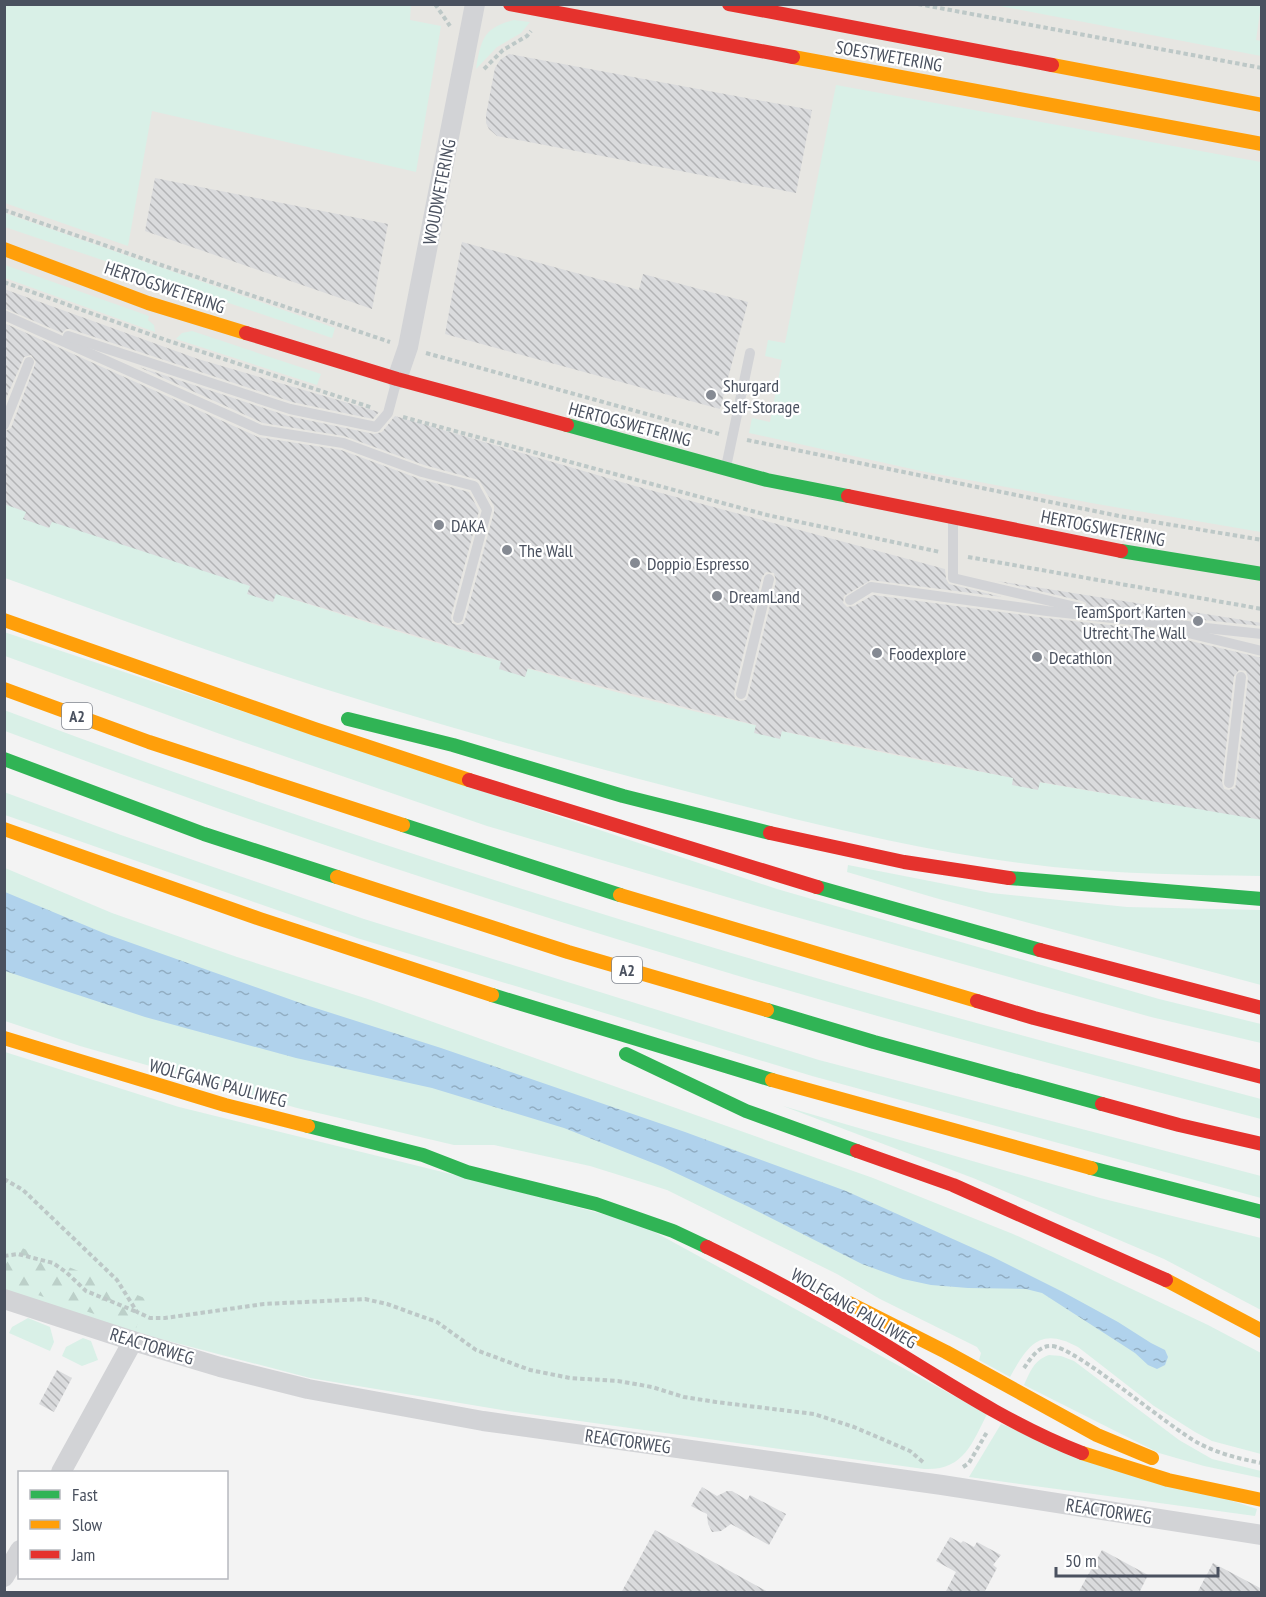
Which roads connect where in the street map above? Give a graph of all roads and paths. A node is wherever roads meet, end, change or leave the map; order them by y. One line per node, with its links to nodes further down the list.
1 (475, 4): 7 (street, WOUDWETERING)
2 (510, 4): 5 (main road, SOESTWETERING)
3 (729, 4): 8 (main road, SOESTWETERING)
4 (918, 4): 6 (path)
5 (538, 10): 7 (path); 9 (main road, SOESTWETERING)
6 (1262, 68)
7 (460, 84): 14 (street, WOUDWETERING)
8 (1262, 105)
9 (1262, 144)
10 (4, 210): 14 (path)
11 (4, 249): 17 (main road, HERTOGSWETERING)
12 (4, 316): 13 (lane)
13 (17, 320): 17 (lane); 26 (lane)
14 (408, 347): 17 (street, WOUDWETERING); 19 (path)
15 (750, 352): 19 (lane)
16 (29, 362): 18 (lane)
17 (397, 379): 20 (main road, HERTOGSWETERING)
18 (4, 425)
19 (733, 437): 20 (lane); 22 (path)
20 (726, 468): 21 (main road, HERTOGSWETERING)
21 (953, 518): 23 (main road, HERTOGSWETERING); 28 (lane)
22 (1262, 540)
23 (1262, 574)
24 (769, 579): 34 (lane)
25 (850, 600): 28 (lane)
26 (458, 618)
27 (4, 620): 31 (main road)
28 (1141, 621): 29 (lane); 30 (lane)
29 (1262, 634)
30 (1262, 651)
31 (132, 666): 35 (main road); 42 (main road)
32 (1241, 677): 38 (lane)
33 (4, 689): 46 (main road, A2)
34 (741, 694)
35 (281, 703)
36 (338, 717): 40 (main road)
37 (4, 759): 47 (main road, A2)
38 (1230, 783)
39 (4, 829): 41 (main road)
40 (1262, 899)
41 (508, 1000): 44 (main road); 51 (main road)
42 (1262, 1008)
43 (4, 1038): 48 (main road, WOLFGANG PAULIWEG)
44 (595, 1040)
45 (616, 1050): 58 (main road)
46 (1262, 1077)
47 (1262, 1144)
48 (423, 1155): 49 (main road, WOLFGANG PAULIWEG); 63 (main road, WOLFGANG PAULIWEG)
49 (467, 1158)
50 (4, 1179): 57 (path)
51 (1262, 1212)
52 (4, 1257): 57 (path)
53 (769, 1263): 54 (main road, WOLFGANG PAULIWEG)
54 (788, 1273)
55 (4, 1299): 59 (street, REACTORWEG)
56 (839, 1299): 60 (main road, WOLFGANG PAULIWEG)
57 (140, 1313): 62 (path)
58 (1262, 1331)
59 (133, 1341): 61 (street); 62 (street, REACTORWEG)
60 (1168, 1463)
61 (62, 1471)
62 (939, 1485): 64 (street, REACTORWEG)
63 (1262, 1500)
64 (1262, 1536)
65 (18, 1553): 66 (street)
66 (4, 1577)

